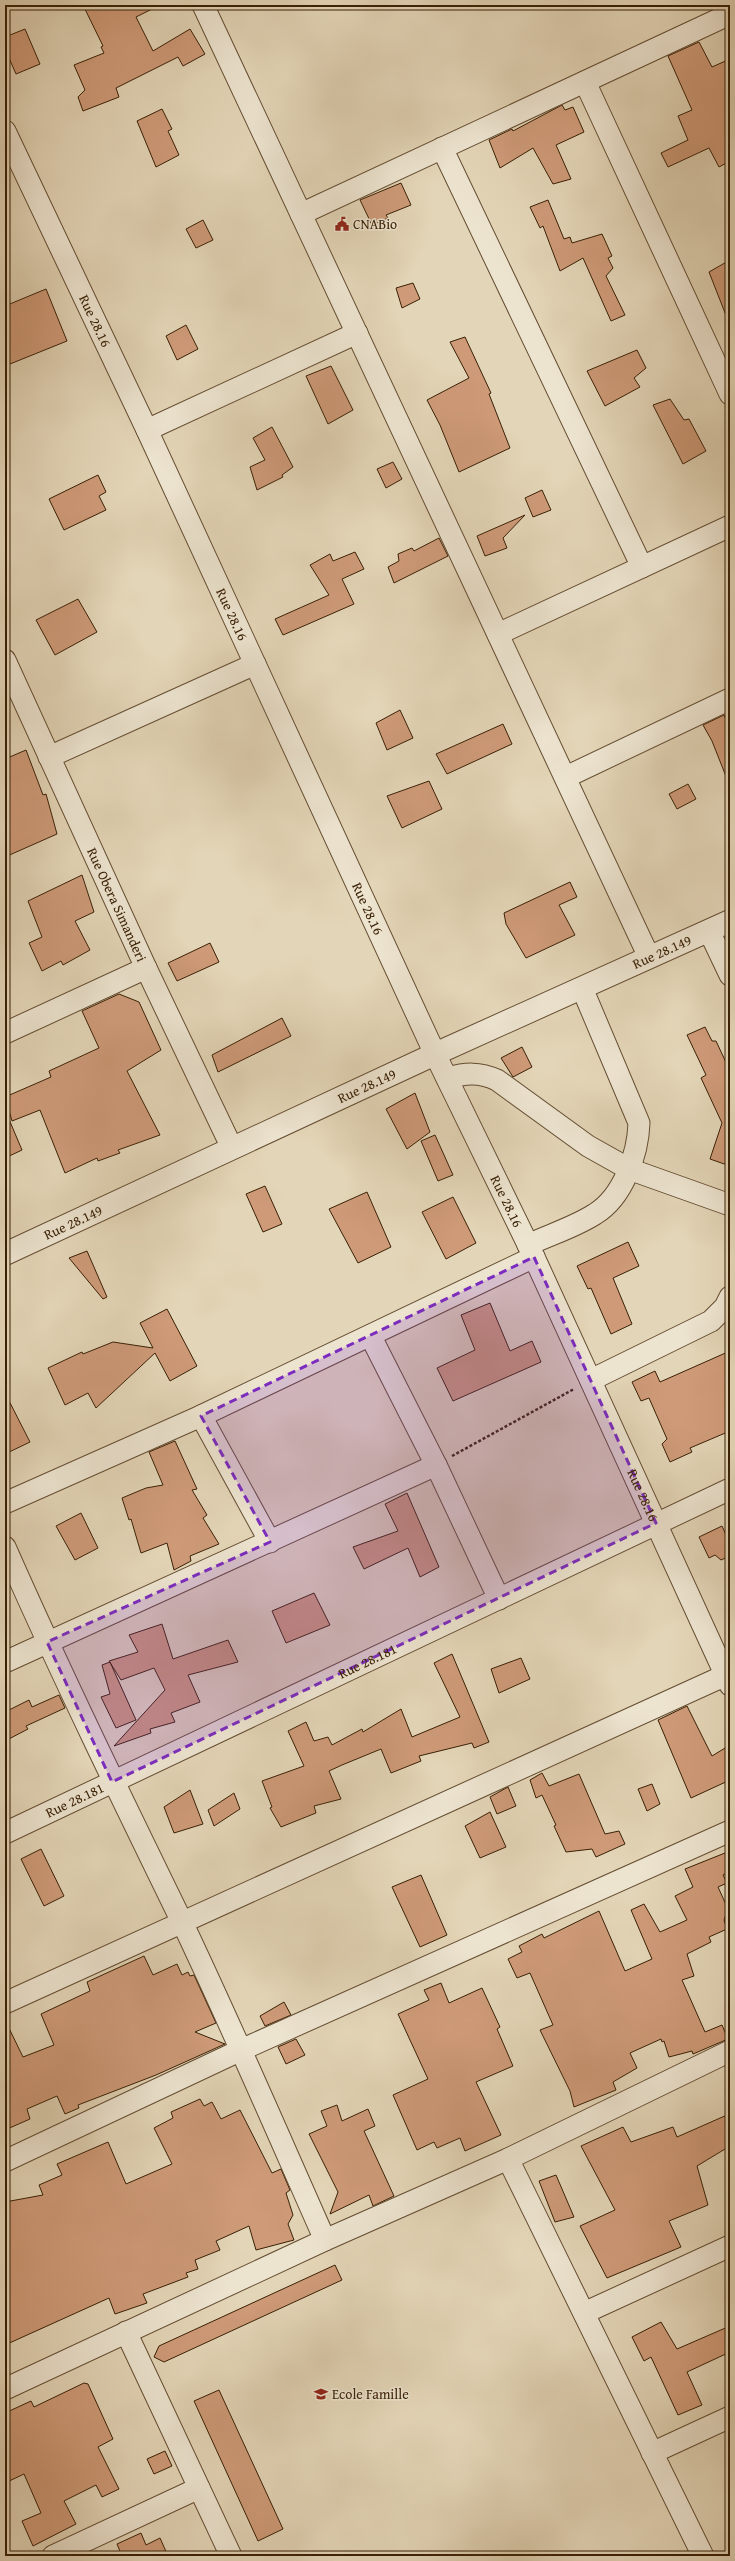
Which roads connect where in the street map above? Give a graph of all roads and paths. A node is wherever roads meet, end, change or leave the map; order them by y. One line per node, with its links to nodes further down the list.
1 (203, 5): 6 (street)
2 (730, 14): 3 (street)
3 (585, 82): 5 (street); 8 (street)
4 (7, 143): 9 (street, Rue 28.16)
5 (442, 148): 6 (street); 11 (street)
6 (301, 214): 7 (street)
7 (357, 333): 9 (street); 12 (street)
8 (730, 394)
9 (147, 430): 14 (street, Rue 28.16)
10 (730, 526): 11 (street)
11 (642, 567): 12 (street)
12 (498, 634): 17 (street)
13 (5, 660): 16 (street, Rue Obera Simanderi)
14 (255, 664): 16 (street); 25 (street, Rue 28.16)
15 (730, 699): 17 (street)
16 (49, 757): 21 (street, Rue Obera Simanderi)
17 (566, 777): 20 (street)
18 (730, 921): 19 (street, Rue 28.149)
19 (709, 930): 20 (street, Rue 28.149); 22 (street)
20 (649, 957): 23 (street, Rue 28.149)
21 (146, 968): 24 (street); 27 (street, Rue Obera Simanderi)
22 (730, 975)
23 (582, 988): 25 (street, Rue 28.149); 28 (street)
24 (5, 1032)
25 (435, 1054): 26 (street, Rue 28.16); 27 (street, Rue 28.149)
26 (447, 1078): 28 (street); 30 (street, Rue 28.16)
27 (232, 1148): 31 (street, Rue 28.149)
28 (628, 1169): 29 (street); 30 (street)
29 (730, 1205)
30 (531, 1251): 33 (street); 34 (street, Rue 28.16)
31 (5, 1254)
32 (730, 1297): 34 (street)
33 (370, 1337): 35 (street); 36 (street)
34 (591, 1380): 36 (path); 39 (street, Rue 28.16)
35 (201, 1416): 38 (street); 40 (street)
36 (436, 1465): 40 (street); 42 (street)
37 (730, 1489): 39 (street, Rue 28.181)
38 (5, 1503)
39 (656, 1524): 42 (street, Rue 28.181); 45 (street, Rue 28.16)
40 (270, 1542): 43 (street)
41 (5, 1547): 43 (street)
42 (500, 1599): 46 (street, Rue 28.181)
43 (47, 1642): 44 (street); 46 (street)
44 (5, 1662)
45 (726, 1670): 49 (street)
46 (112, 1782): 48 (street, Rue 28.181); 49 (street)
47 (730, 1831): 51 (street)
48 (5, 1833)
49 (182, 1923): 50 (street); 51 (street)
50 (5, 2003)
51 (241, 2050): 54 (street); 55 (street)
52 (730, 2051): 53 (street)
53 (508, 2159): 55 (street); 57 (street)
54 (5, 2162)
55 (325, 2240): 58 (street)
56 (730, 2246): 57 (street)
57 (584, 2314): 61 (street)
58 (126, 2332): 59 (street); 62 (street)
59 (5, 2389)
60 (730, 2417): 61 (street)
61 (652, 2453): 65 (street)
62 (199, 2488): 63 (street); 64 (street)
63 (52, 2556)
64 (231, 2556)
65 (703, 2556)

